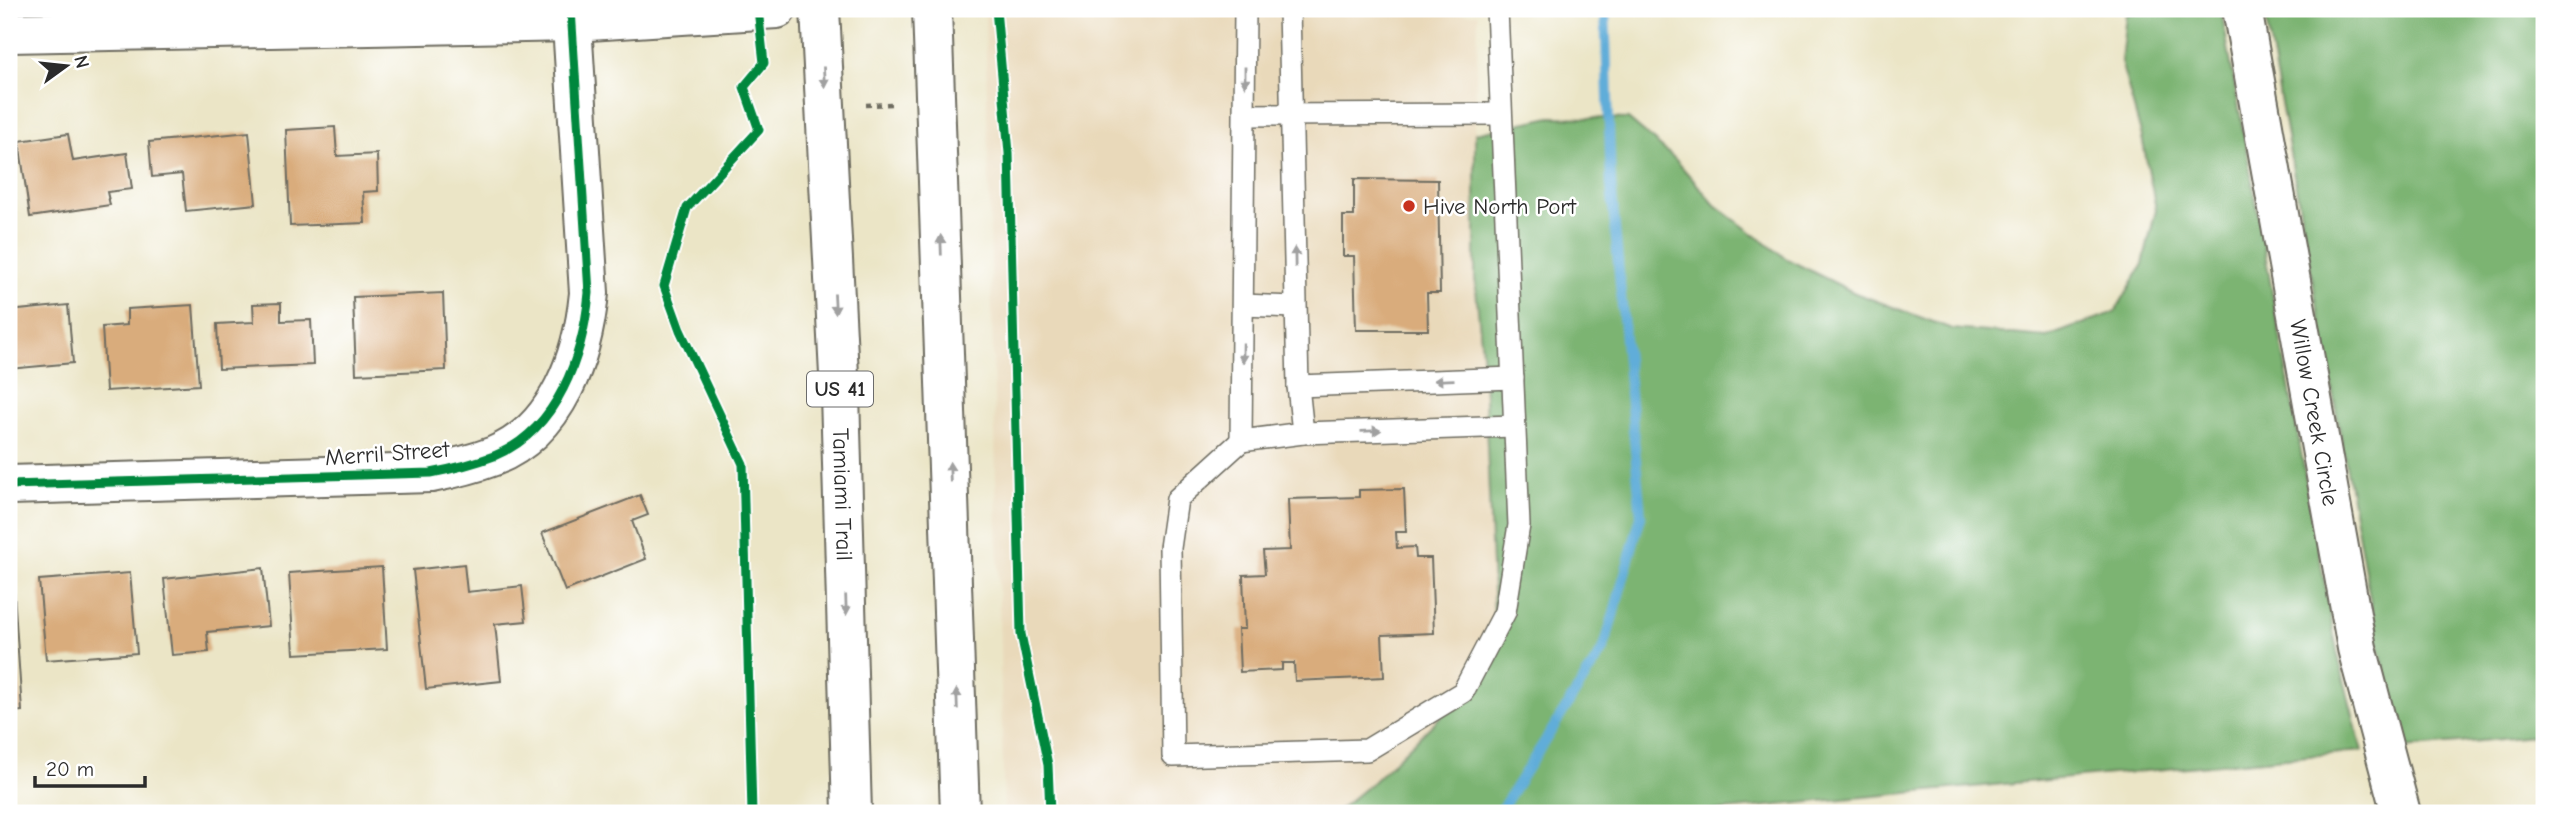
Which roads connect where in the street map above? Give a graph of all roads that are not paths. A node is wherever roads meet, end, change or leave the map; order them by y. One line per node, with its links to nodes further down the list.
1 (776, 9): 8 (street)
2 (820, 9): 21 (street, Tamiami Trail / US 41, one-way to 21)
3 (932, 9): 22 (street, one-way to 3)
4 (1245, 9): 12 (lane, one-way to 12)
5 (1289, 9): 10 (lane)
6 (1497, 9): 11 (lane)
7 (2242, 9): 23 (street, Willow Creek Circle)
8 (572, 15): 9 (street); 20 (street, Merril Street)
9 (9, 33)
10 (1293, 114): 11 (lane); 12 (lane); 14 (lane, one-way to 10)
11 (1501, 114): 15 (lane)
12 (1245, 115): 13 (lane)
13 (1243, 305): 14 (lane); 19 (lane, one-way to 19)
14 (1295, 307): 16 (lane)
15 (1513, 378): 16 (lane, one-way to 16); 17 (lane)
16 (1298, 386): 18 (lane)
17 (1514, 426): 18 (lane, one-way to 17); 19 (lane)
18 (1303, 433): 19 (lane)
19 (1241, 441)
20 (9, 485)
21 (852, 813)
22 (960, 813)
23 (2401, 813)

